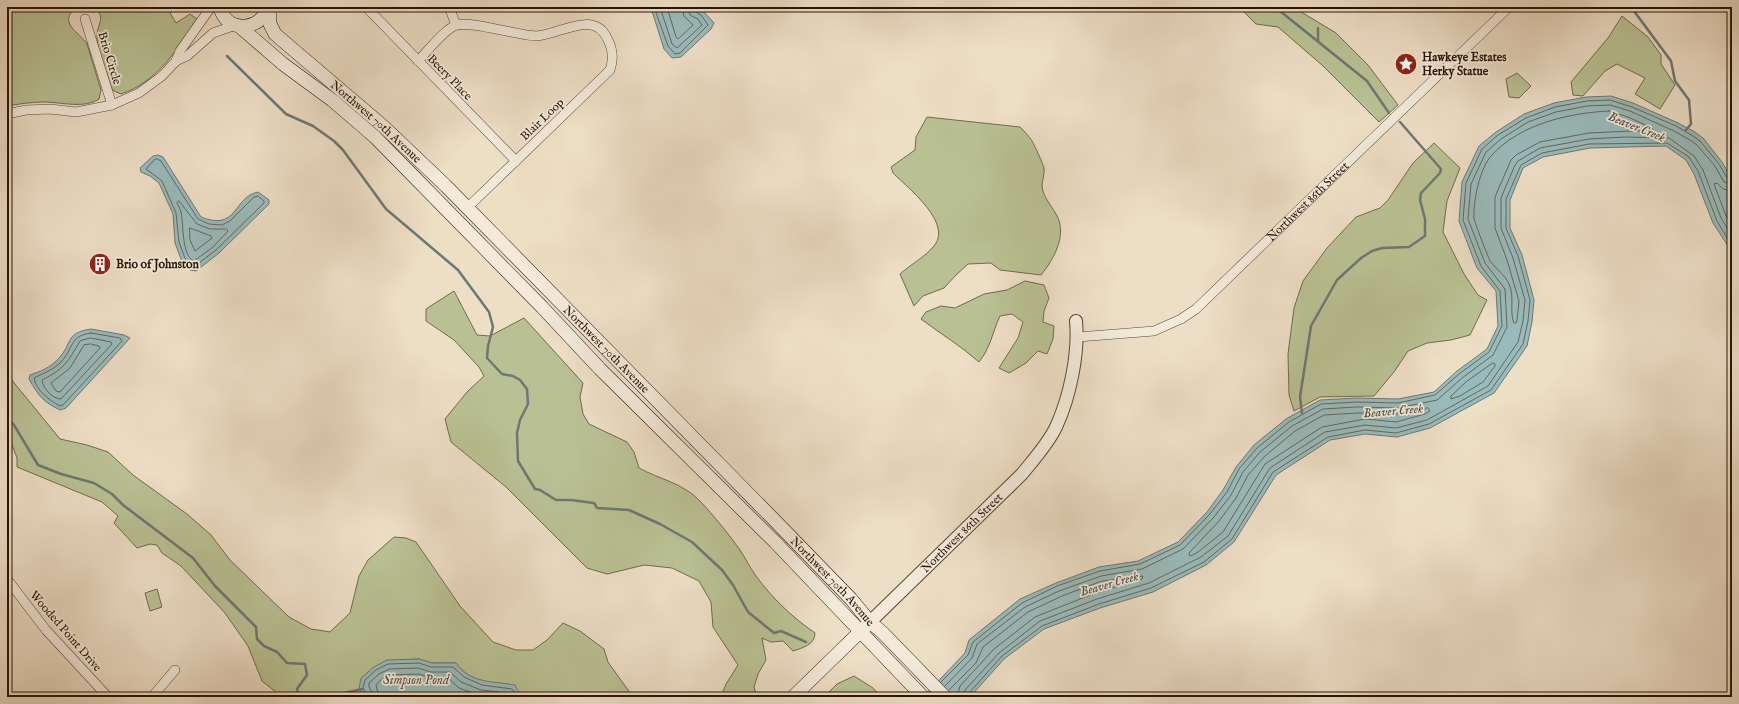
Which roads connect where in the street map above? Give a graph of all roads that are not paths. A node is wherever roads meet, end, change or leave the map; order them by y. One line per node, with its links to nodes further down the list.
1 (212, 7): 10 (street)
2 (220, 7): 8 (main road, Northwest 70th Avenue)
3 (269, 7): 8 (main road, Northwest 70th Avenue); 15 (main road, Northwest 70th Avenue)
4 (451, 7): 9 (street)
5 (1509, 7): 18 (street, Northwest 86th Street)
6 (368, 9): 11 (street, Beery Place)
7 (85, 19): 12 (street, Brio Circle)
8 (236, 25): 10 (street); 19 (main road, Northwest 70th Avenue)
9 (456, 26): 11 (street); 14 (street, Blair Loop)
10 (176, 61): 12 (street)
11 (418, 61): 14 (street, Beery Place)
12 (112, 105): 13 (street)
13 (7, 114)
14 (516, 161): 15 (street, Blair Loop)
15 (467, 208): 17 (main road, Northwest 70th Avenue)
16 (1076, 321): 18 (street, Northwest 86th Street)
17 (592, 336): 19 (street); 21 (main road, Northwest 70th Avenue)
18 (1078, 337): 21 (street, Northwest 86th Street)
19 (580, 347): 21 (main road, Northwest 70th Avenue)
20 (7, 579): 23 (street, Wooded Point Drive)
21 (866, 627): 25 (main road, Northwest 86th Street); 26 (main road, Northwest 70th Avenue); 27 (main road, Northwest 70th Avenue)
22 (175, 670): 24 (street)
23 (108, 697)
24 (152, 697)
25 (793, 697)
26 (923, 697)
27 (945, 697)

